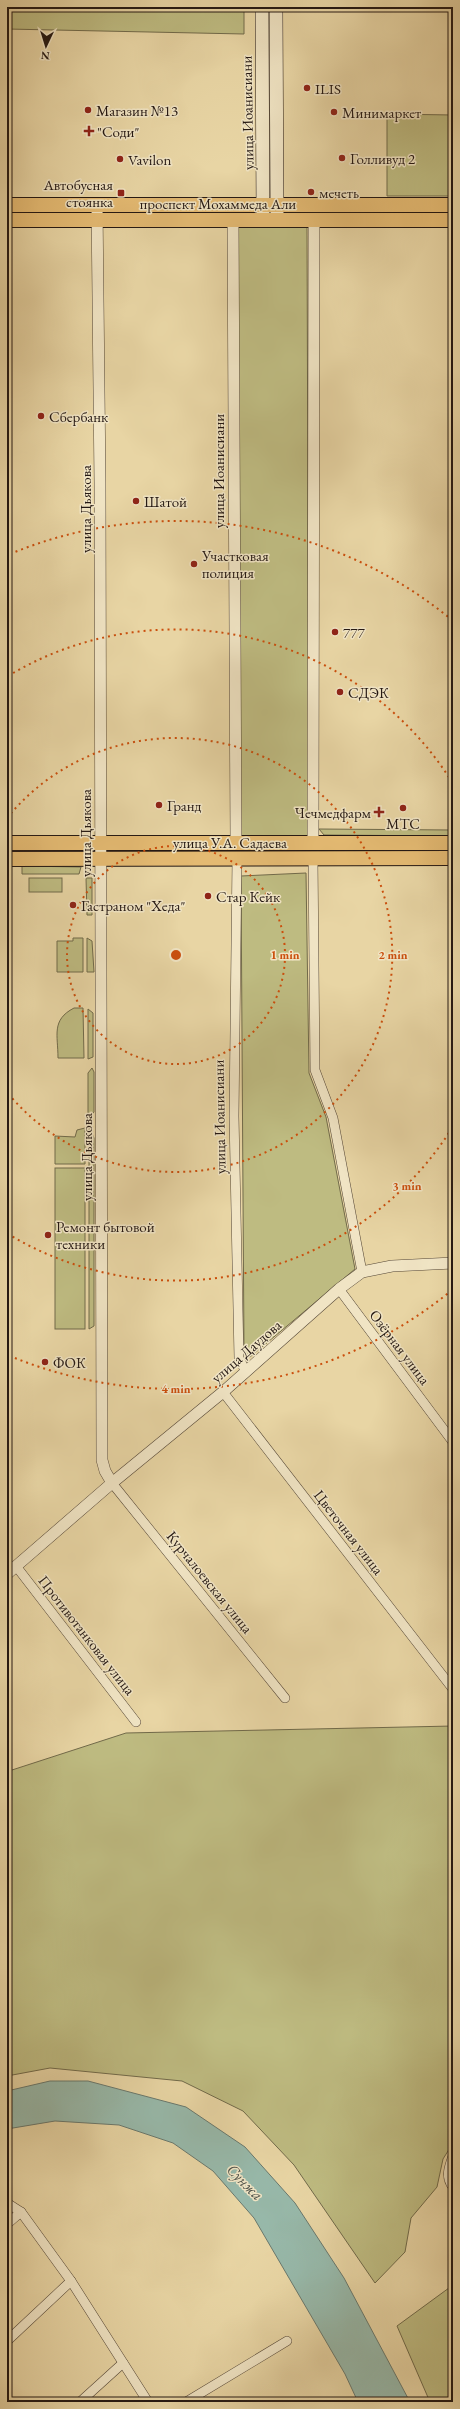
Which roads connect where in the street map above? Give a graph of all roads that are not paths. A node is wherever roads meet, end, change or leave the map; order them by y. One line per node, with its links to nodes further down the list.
1 (262, 7): 5 (main road, улица Иоанисиани)
2 (276, 7): 5 (main road)
3 (7, 205): 4 (main road, проспект Мохаммеда Али)
4 (98, 205): 5 (main road, проспект Мохаммеда Али); 9 (street, улица Дьякова)
5 (271, 205): 6 (main road, проспект Мохаммеда Али); 10 (main road, улица Иоанисиани)
6 (453, 205)
7 (233, 219): 9 (main road, проспект Мохаммеда Али); 10 (main road, проспект Мохаммеда Али); 15 (street, улица Иоанисиани)
8 (7, 220): 9 (main road, проспект Мохаммеда Али)
9 (98, 220): 14 (street, улица Дьякова)
10 (270, 220): 11 (main road, проспект Мохаммеда Али)
11 (314, 220): 12 (main road, проспект Мохаммеда Али); 16 (street)
12 (453, 220)
13 (7, 843): 14 (main road, улица У.А. Садаева)
14 (100, 843): 15 (main road, улица У.А. Садаева); 20 (street, улица Дьякова)
15 (236, 843): 16 (main road, улица У.А. Садаева)
16 (313, 843): 17 (main road, улица У.А. Садаева)
17 (453, 843)
18 (313, 858): 19 (main road, улица У.А. Садаева); 21 (main road, улица У.А. Садаева); 24 (street)
19 (453, 858)
20 (100, 859): 21 (main road, улица У.А. Садаева); 22 (main road, улица У.А. Садаева); 29 (street, улица Дьякова)
21 (236, 859): 26 (street, улица Иоанисиани)
22 (7, 860)
23 (453, 1263): 24 (street, улица Даудова)
24 (362, 1272): 25 (street, улица Даудова)
25 (339, 1289): 26 (street, улица Даудова); 28 (street, Озёрная улица)
26 (246, 1372): 27 (street, улица Даудова)
27 (223, 1392): 29 (street, улица Даудова); 32 (street, Цветочная улица)
28 (453, 1442)
29 (112, 1483): 30 (street, улица Даудова); 33 (street, Курчалоевская улица)
30 (16, 1566): 31 (street, улица Даудова); 34 (street, Противотанковая улица)
31 (7, 1574)
32 (453, 1689)
33 (285, 1698)
34 (136, 1722)
35 (453, 2156): 36 (street)
36 (453, 2186)
37 (7, 2203): 38 (street)
38 (21, 2212): 39 (street); 40 (street)
39 (7, 2224)
40 (71, 2281): 41 (street); 43 (street)
41 (7, 2341)
42 (287, 2341): 46 (street)
43 (122, 2363): 44 (street); 45 (street)
44 (80, 2402)
45 (148, 2402)
46 (186, 2402)

